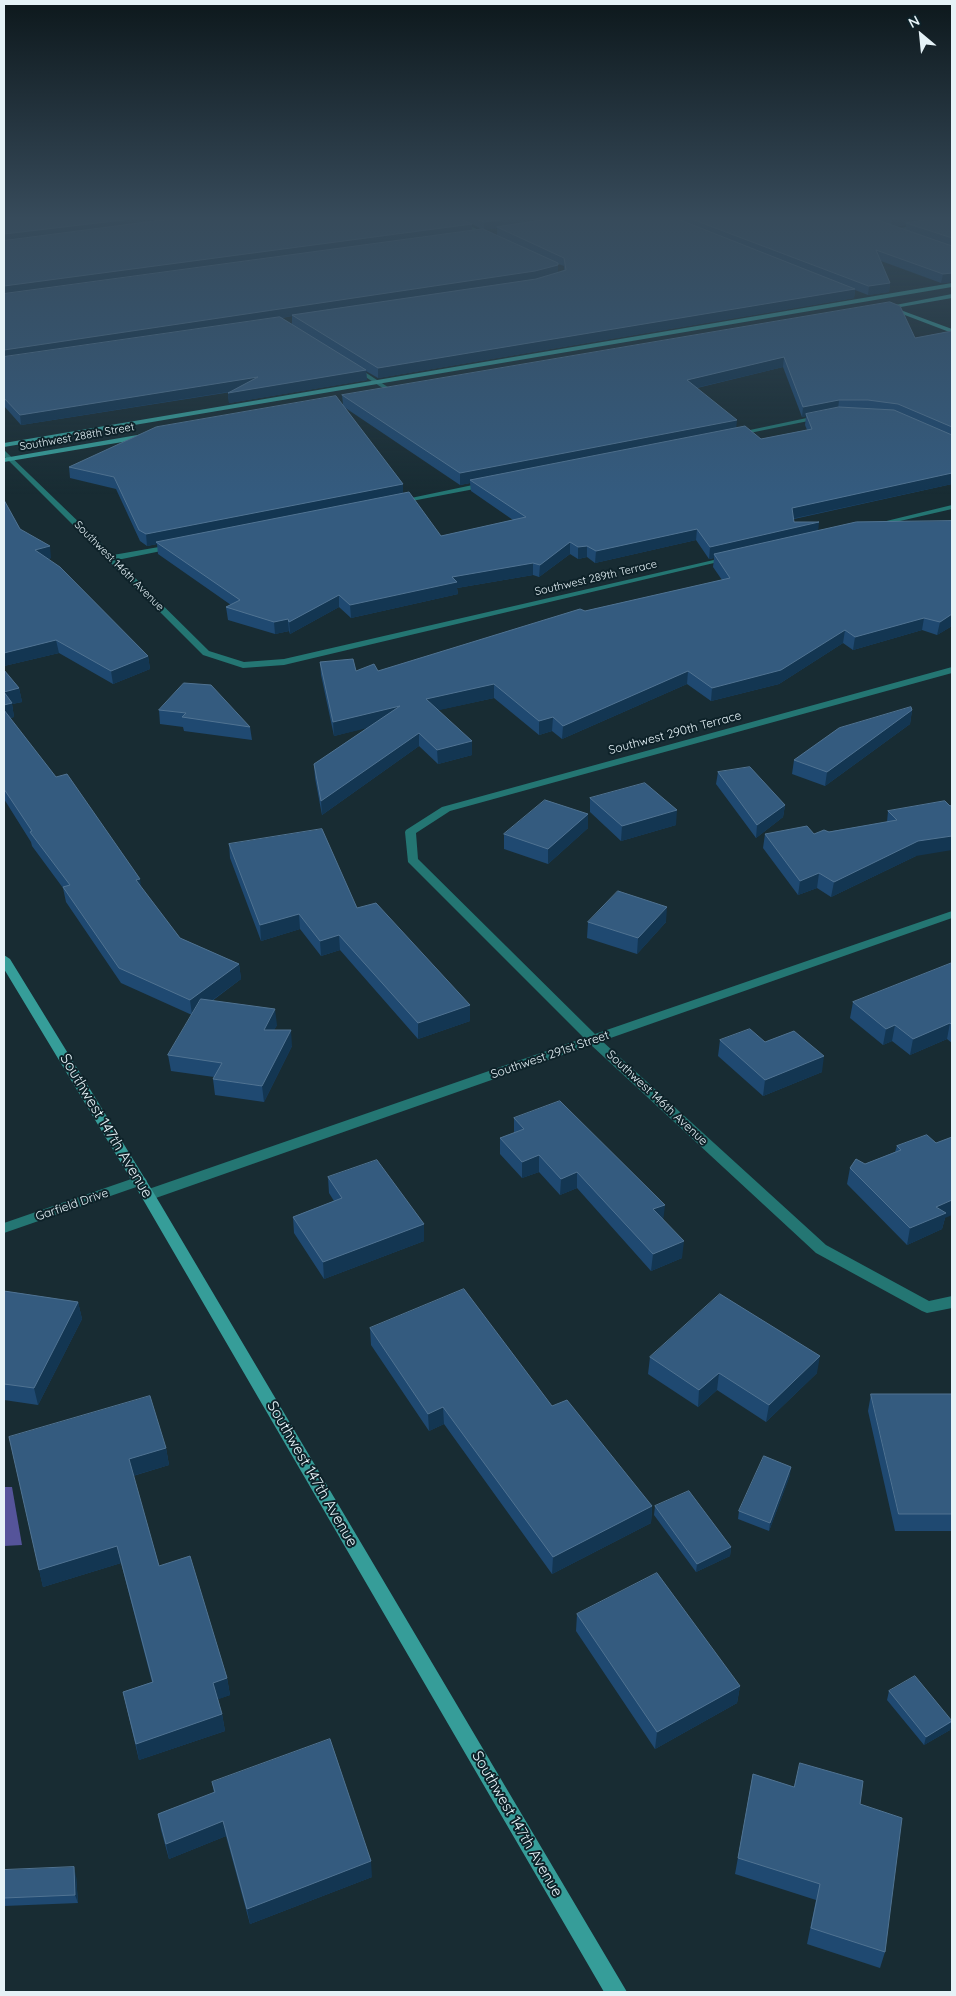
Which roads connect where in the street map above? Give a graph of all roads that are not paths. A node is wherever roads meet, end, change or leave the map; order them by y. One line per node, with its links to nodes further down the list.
1 (813, 309): 5 (main road, Southwest 288th Street)
2 (894, 309): 3 (main road)
3 (952, 331)
4 (347, 363): 5 (street)
5 (377, 382): 7 (street); 12 (main road, Southwest 288th Street)
6 (404, 391): 7 (main road)
7 (394, 393): 8 (main road)
8 (384, 394)
9 (828, 416): 11 (street)
10 (158, 433): 14 (main road, Southwest 288th Street)
11 (721, 437)
12 (4, 445)
13 (4, 452): 14 (street, Southwest 146th Avenue)
14 (7, 459): 21 (street, Southwest 146th Avenue)
15 (498, 481): 16 (street)
16 (391, 503)
17 (952, 507): 18 (street)
18 (865, 527)
19 (178, 545): 21 (street)
20 (739, 556): 22 (street, Southwest 289th Terrace)
21 (112, 558): 22 (street, Southwest 146th Avenue)
22 (243, 664)
23 (952, 670): 24 (street, Southwest 290th Terrace)
24 (410, 832): 27 (street, Southwest 146th Avenue)
25 (952, 914): 27 (street, Southwest 291st Street)
26 (4, 959): 28 (main road, Southwest 147th Avenue)
27 (593, 1040): 28 (street, Southwest 291st Street); 30 (street, Southwest 146th Avenue)
28 (144, 1188): 29 (street, Garfield Drive); 31 (main road, Southwest 147th Avenue)
29 (4, 1228)
30 (952, 1302)
31 (616, 1992)

